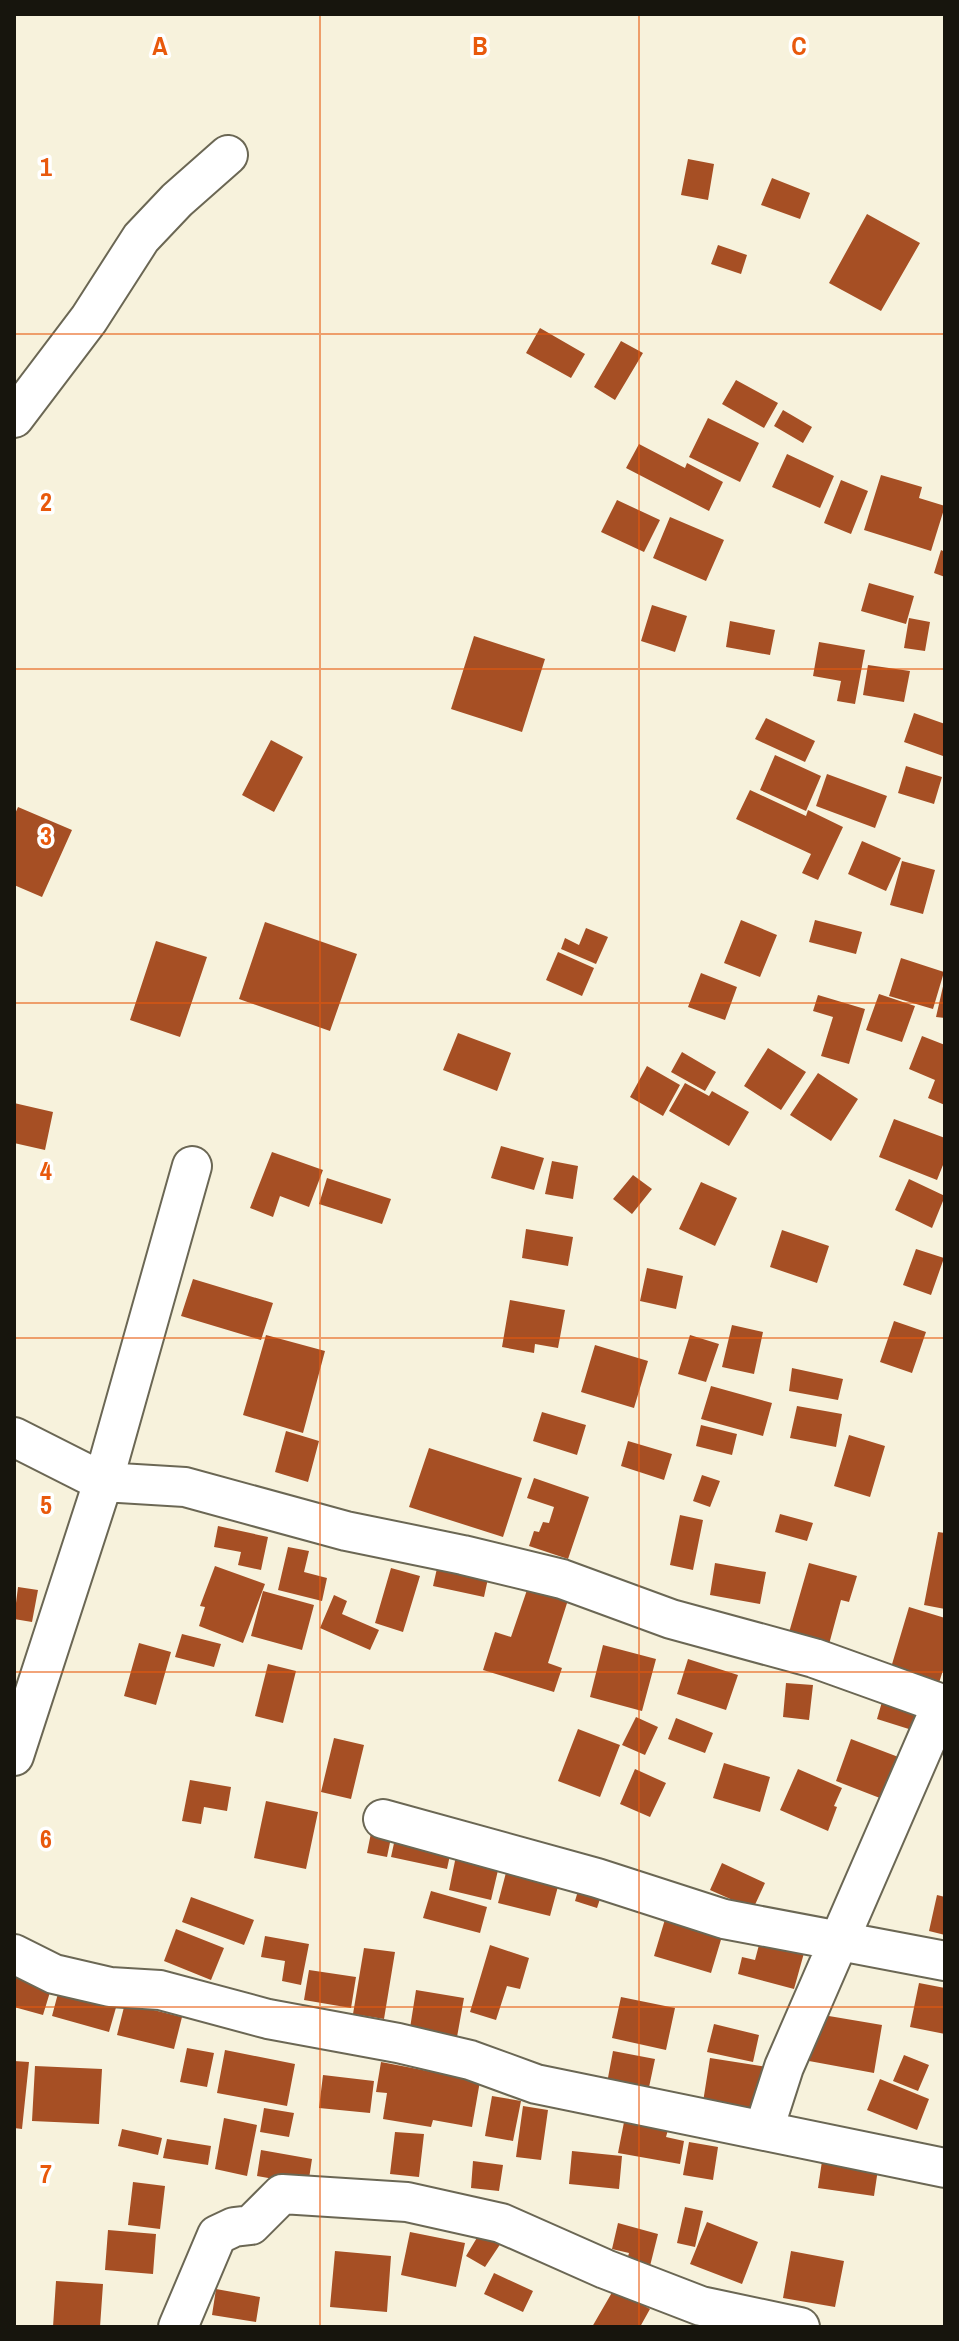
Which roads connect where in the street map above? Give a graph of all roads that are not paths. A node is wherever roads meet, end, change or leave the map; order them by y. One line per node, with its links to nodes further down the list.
1 (228, 155): 2 (street)
2 (14, 418)
3 (192, 1166): 5 (street)
4 (14, 1437): 5 (street)
5 (103, 1482): 6 (street); 7 (street)
6 (944, 1705): 9 (street)
7 (14, 1756)
8 (383, 1819): 9 (street)
9 (839, 1941): 11 (street); 12 (street)
10 (14, 1954): 12 (street)
11 (945, 1961)
12 (764, 2129): 13 (street)
13 (945, 2168)
14 (178, 2327): 15 (street)
15 (800, 2327)

